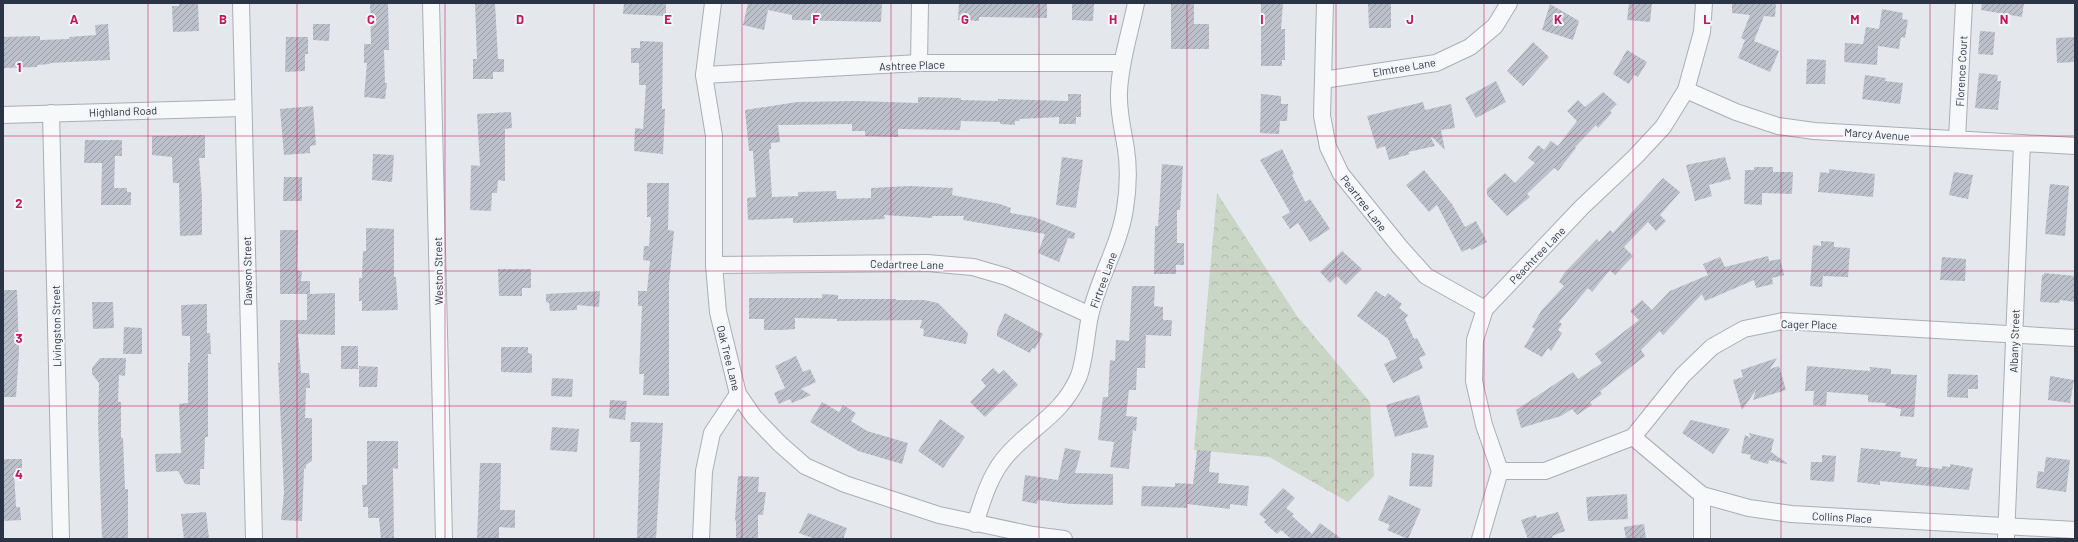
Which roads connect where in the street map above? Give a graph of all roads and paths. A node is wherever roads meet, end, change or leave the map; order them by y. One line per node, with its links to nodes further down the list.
1 (241, 3): 15 (street, Dawson Street)
2 (431, 3): 35 (street, Weston Street)
3 (713, 3): 12 (street, Oak Tree Lane)
4 (920, 3): 10 (street)
5 (1136, 3): 11 (street, Firtree Lane)
6 (1325, 3): 13 (street, Peartree Lane)
7 (1509, 3): 13 (street, Elmtree Lane)
8 (1704, 3): 14 (street, Peachtree Lane)
9 (1964, 3): 18 (street, Florence Court)
10 (919, 63): 11 (street, Ashtree Place); 12 (street, Ashtree Place)
11 (1122, 63): 23 (street, Firtree Lane)
12 (704, 75): 21 (street, Oak Tree Lane)
13 (1323, 80): 22 (street, Peartree Lane)
14 (1686, 90): 18 (street, Marcy Avenue); 22 (street, Peachtree Lane)
15 (244, 108): 16 (street, Highland Road); 34 (street, Dawson Street)
16 (51, 113): 17 (street, Highland Road); 33 (street, Livingston Street)
17 (3, 114)
18 (1957, 139): 19 (street, Marcy Avenue)
19 (2022, 143): 20 (street, Marcy Avenue); 24 (street, Albany Street)
20 (2075, 146)
21 (714, 265): 23 (street, Cedartree Lane); 26 (street, Oak Tree Lane)
22 (1485, 309): 28 (street, Peachtree Lane)
23 (1090, 315): 30 (street, Firtree Lane)
24 (2015, 334): 25 (street, Cager Place); 27 (street, Cager Place); 32 (street, Albany Street)
25 (2075, 338)
26 (738, 394): 30 (street, Oak Tree Lane); 36 (street)
27 (1633, 437): 28 (street, Cager Place); 29 (street, Collins Place)
28 (1500, 471): 38 (street)
29 (1702, 495): 32 (street, Collins Place); 39 (street)
30 (975, 524): 37 (street, Oak Tree Lane)
31 (2075, 530): 32 (street, Collins Place)
32 (2006, 532)
33 (61, 539)
34 (254, 539)
35 (444, 539)
36 (701, 539)
37 (1064, 539)
38 (1480, 539)
39 (1702, 539)

